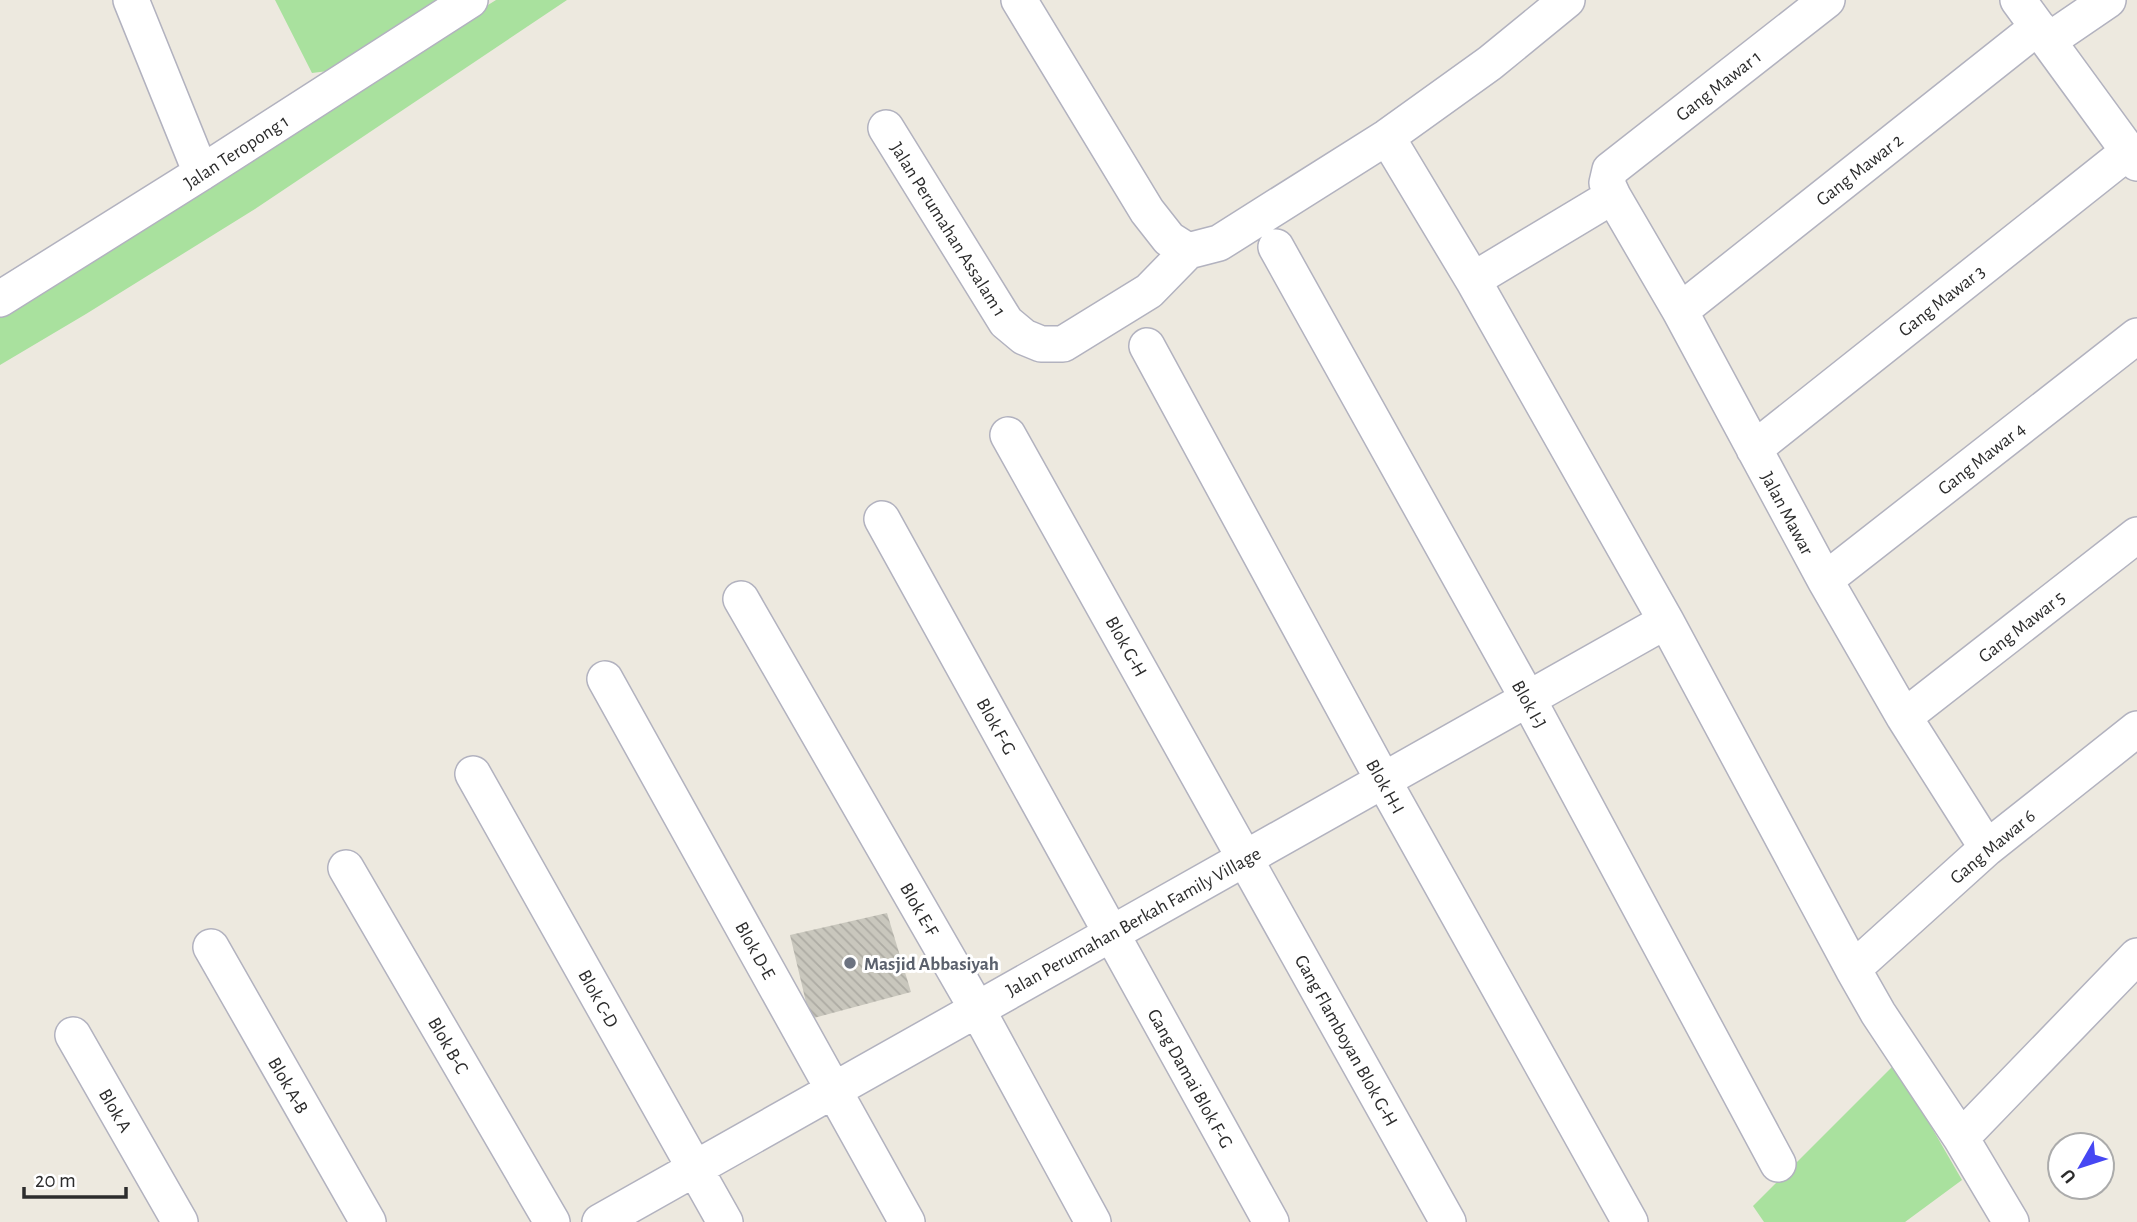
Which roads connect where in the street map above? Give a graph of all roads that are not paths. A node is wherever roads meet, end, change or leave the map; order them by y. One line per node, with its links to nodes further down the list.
1 (131, 0): 11 (street)
2 (470, 0): 11 (street, Jalan Teropong 1)
3 (1019, 0): 14 (street)
4 (1567, 0): 9 (street)
5 (1827, 0): 12 (street, Gang Mawar 1)
6 (2108, 0): 7 (street, Gang Mawar 2)
7 (2034, 23): 10 (street); 17 (street, Gang Mawar 2)
8 (886, 128): 14 (street, Jalan Perumahan Assalam 1)
9 (1387, 137): 14 (street); 15 (street)
10 (2133, 158): 21 (street, Gang Mawar 3)
11 (201, 173): 16 (street, Jalan Teropong 1)
12 (1611, 183): 15 (street, Gang Mawar 1); 17 (street, Jalan Mawar)
13 (1276, 247): 28 (street, Blok I-J)
14 (1188, 251)
15 (1473, 281): 26 (street)
16 (0, 299)
17 (1680, 311): 21 (street, Jalan Mawar)
18 (2137, 335): 24 (street, Gang Mawar 4)
19 (1147, 346): 32 (street, Blok H-I)
20 (1008, 435): 34 (street, Blok G-H)
21 (1754, 449): 24 (street, Jalan Mawar)
22 (881, 519): 36 (street, Blok F-G)
23 (2137, 535): 29 (street, Gang Mawar 5)
24 (1825, 580): 29 (street, Jalan Mawar)
25 (741, 599): 40 (street, Blok E-F)
26 (1666, 621): 28 (street, Jalan Perumahan Berkah Family Village); 39 (street)
27 (605, 679): 42 (street, Blok D-E)
28 (1528, 699): 32 (street, Jalan Perumahan Berkah Family Village); 44 (street, Blok I-J)
29 (1904, 717): 33 (street, Jalan Mawar)
30 (2137, 730): 33 (street, Gang Mawar 6)
31 (473, 774): 45 (street, Blok C-D)
32 (1383, 780): 34 (street, Jalan Perumahan Berkah Family Village); 55 (street, Blok H-I)
33 (1987, 848): 39 (street, Gang Mawar 6)
34 (1246, 858): 36 (street, Jalan Perumahan Berkah Family Village); 54 (street, Gang Flamboyan Blok G-H)
35 (346, 868): 48 (street, Blok B-C)
36 (1112, 934): 40 (street, Jalan Perumahan Berkah Family Village); 53 (street, Gang Damai Blok F-G)
37 (211, 947): 47 (street, Blok A-B)
38 (2137, 956): 43 (street)
39 (1853, 969): 43 (street)
40 (977, 1009): 42 (street, Jalan Perumahan Berkah Family Village); 52 (street, Blok E-F)
41 (73, 1035): 46 (street, Blok A)
42 (834, 1090): 45 (street, Jalan Perumahan Berkah Family Village); 51 (street, Blok D-E)
43 (1961, 1138): 56 (street)
44 (1778, 1164)
45 (695, 1168): 49 (street, Jalan Perumahan Berkah Family Village); 50 (street, Blok C-D)
46 (180, 1222)
47 (368, 1222)
48 (552, 1222)
49 (600, 1222)
50 (725, 1222)
51 (907, 1222)
52 (1093, 1222)
53 (1271, 1222)
54 (1448, 1222)
55 (1630, 1222)
56 (2011, 1222)

